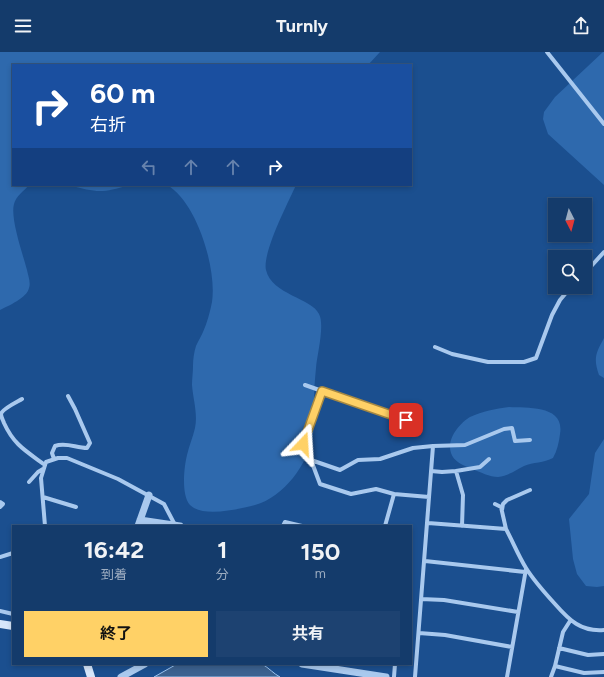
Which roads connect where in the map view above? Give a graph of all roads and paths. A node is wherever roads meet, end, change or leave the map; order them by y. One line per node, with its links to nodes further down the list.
1 (547, 52): 2 (street)
2 (604, 124)
3 (604, 252): 4 (street)
4 (592, 265)
5 (566, 294): 6 (street)
6 (435, 347)
7 (305, 385): 8 (street)
8 (322, 391): 11 (street); 16 (street)
9 (68, 396): 14 (street)
10 (22, 399): 17 (street)
11 (406, 420)
12 (530, 440): 13 (street)
13 (433, 446): 16 (street); 18 (street)
14 (54, 459): 17 (street); 23 (street)
15 (489, 459): 19 (street)
16 (311, 460): 22 (street)
17 (44, 467): 20 (street); 24 (street)
18 (431, 471): 19 (street); 25 (street)
19 (456, 471): 39 (street)
20 (29, 482)
21 (530, 490): 30 (street)
22 (394, 494): 25 (street); 38 (street)
23 (149, 495): 31 (street); 35 (street)
24 (43, 497): 29 (street); 33 (street)
25 (429, 497): 32 (street)
26 (0, 502): 28 (street)
27 (495, 504): 30 (street)
28 (0, 507)
29 (76, 507)
30 (502, 510): 40 (street)
31 (139, 523): 34 (street)
32 (428, 523): 39 (street); 43 (street)
33 (44, 525)
34 (165, 525)
35 (177, 525)
36 (284, 525): 37 (street)
37 (298, 525)
38 (385, 525)
39 (462, 526): 40 (street)
40 (506, 529): 44 (street)
41 (12, 553): 42 (street)
42 (0, 557)
43 (425, 561): 44 (street); 45 (street)
44 (526, 570): 47 (street); 49 (street)
45 (422, 599): 47 (street); 53 (street)
46 (0, 610): 48 (street)
47 (518, 612): 54 (street)
48 (12, 614)
49 (570, 621): 52 (street); 55 (street)
50 (0, 624): 51 (main road)
51 (12, 626)
52 (604, 630)
53 (419, 633): 54 (street); 67 (street)
54 (512, 647): 68 (street)
55 (559, 648): 56 (street); 61 (street)
56 (604, 654)
57 (87, 665): 63 (main road)
58 (143, 665): 64 (street)
59 (308, 665): 65 (street)
60 (394, 665): 66 (street)
61 (555, 666): 62 (street); 69 (street)
62 (604, 672)
63 (91, 677)
64 (121, 677)
65 (386, 677)
66 (394, 677)
67 (415, 677)
68 (507, 677)
69 (551, 677)

